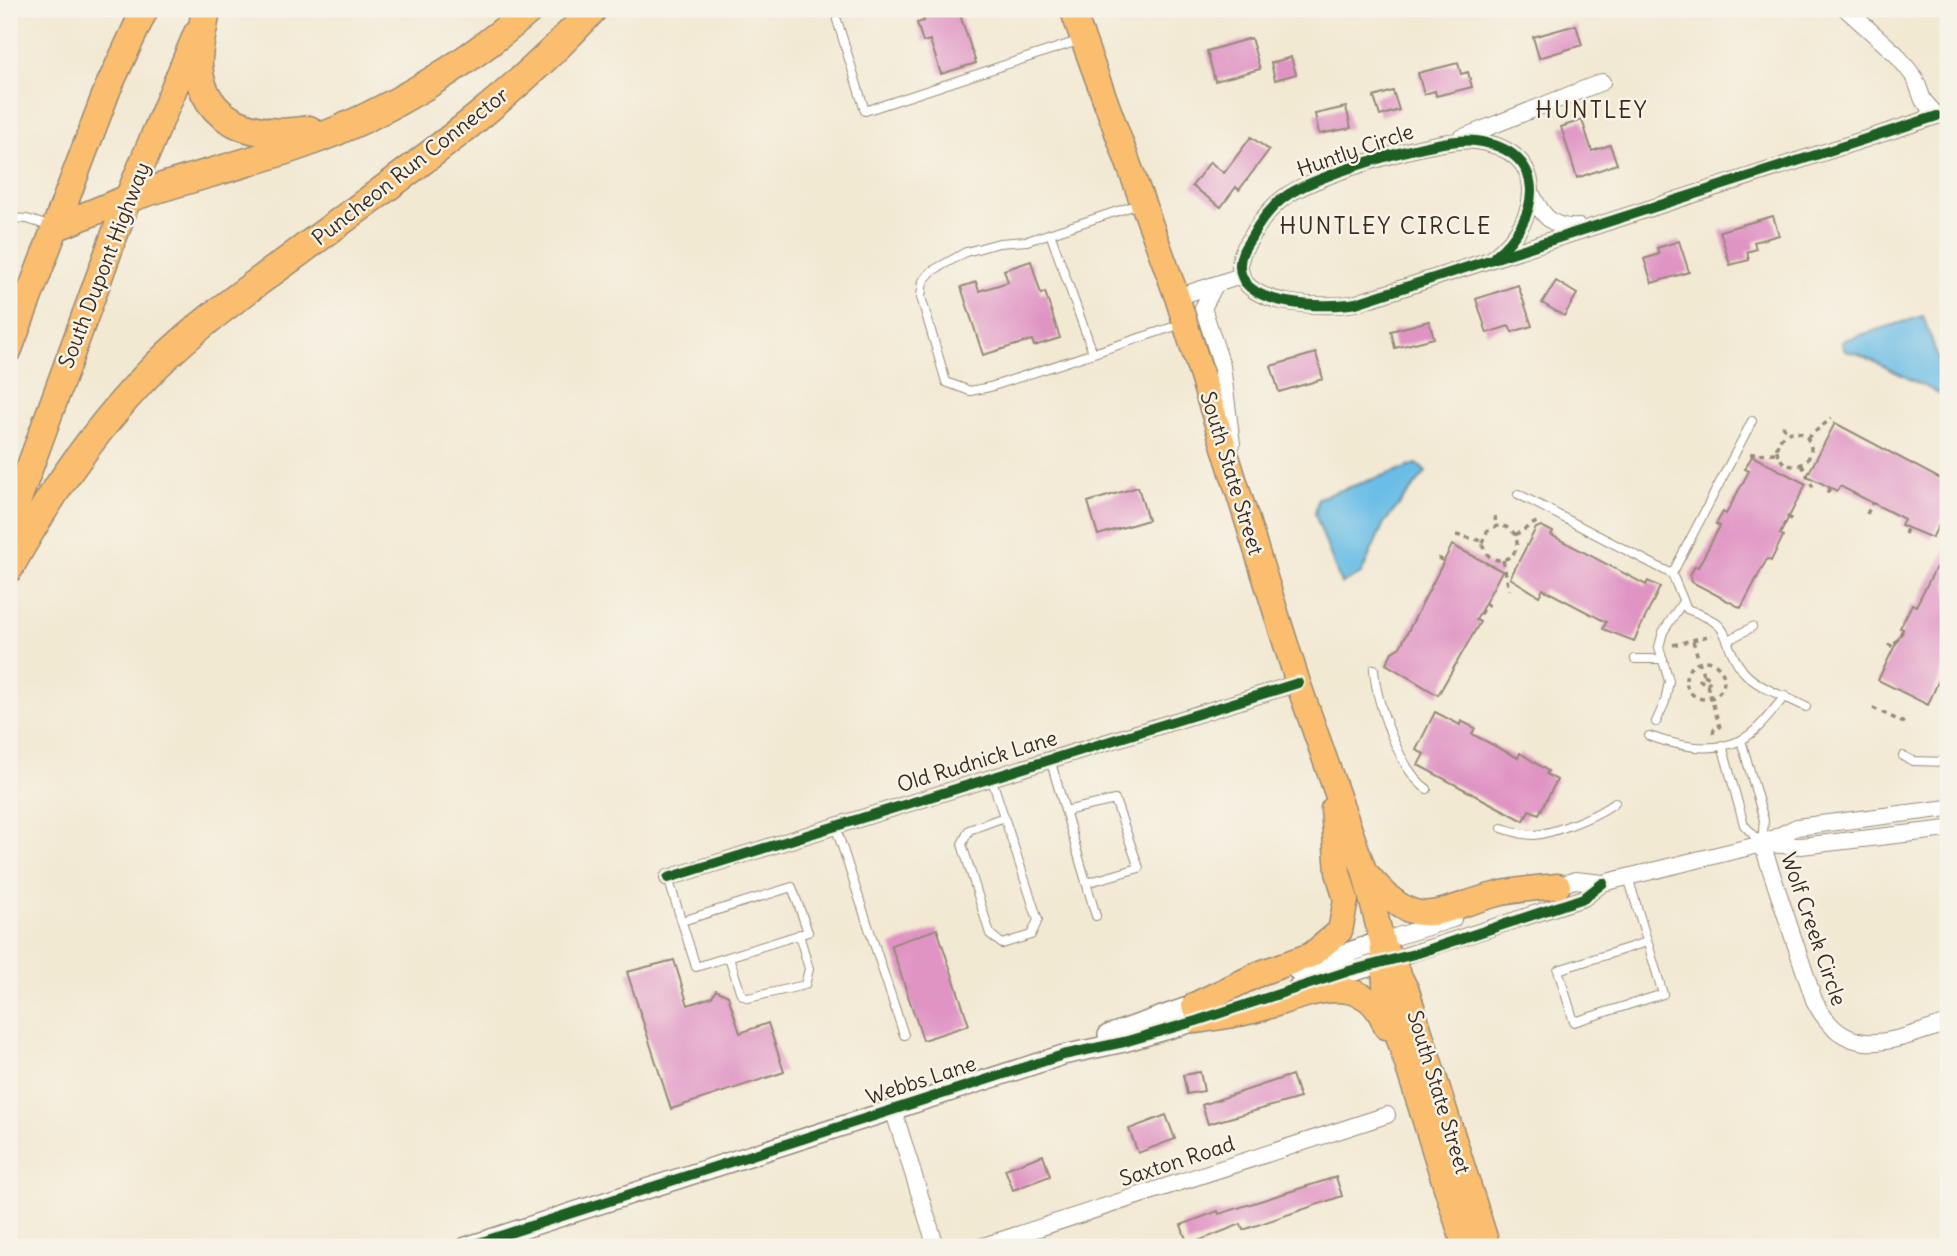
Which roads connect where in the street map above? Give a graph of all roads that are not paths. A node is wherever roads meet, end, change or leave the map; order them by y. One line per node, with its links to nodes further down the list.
1 (145, 9): 18 (highway)
2 (530, 9): 11 (highway)
3 (593, 9): 31 (highway, Puncheon Run Connector)
4 (1072, 9): 8 (main road, South State Street)
5 (1846, 9): 10 (street, Huntly Circle)
6 (206, 12): 11 (highway); 14 (highway, South Dupont Highway)
7 (837, 20): 8 (lane)
8 (1082, 40): 15 (main road, South State Street)
9 (1602, 82): 12 (street, Huntly Circle)
10 (1943, 114): 17 (street, Huntly Circle)
11 (353, 122): 14 (highway)
12 (1455, 140): 13 (street, Huntly Circle); 21 (street, Huntly Circle)
13 (1532, 194): 17 (street, Huntly Circle); 20 (street, Huntly Circle)
14 (128, 198): 18 (highway); 30 (highway, South Dupont Highway)
15 (1142, 203): 19 (lane); 23 (main road, South State Street)
16 (9, 218): 18 (lane)
17 (1595, 226): 20 (street, Huntly Circle)
18 (54, 228): 25 (highway)
19 (1050, 233): 26 (lane); 26 (lane)
20 (1495, 256): 21 (street, Huntly Circle)
21 (1241, 276): 22 (street)
22 (1215, 285): 23 (street); 29 (street)
23 (1177, 298): 24 (main road, South State Street)
24 (1185, 323): 26 (lane); 29 (main road, South State Street)
25 (9, 349)
26 (1093, 353)
27 (1752, 421): 32 (lane)
28 (1518, 494): 32 (lane)
29 (1239, 495): 39 (main road, South State Street)
30 (9, 524)
31 (9, 568)
32 (1672, 574): 33 (lane)
33 (1682, 603): 35 (lane); 37 (lane)
34 (1752, 626): 35 (lane)
35 (1728, 640): 40 (lane)
36 (1635, 659): 37 (lane)
37 (1663, 659): 42 (lane)
38 (1374, 669): 51 (lane)
39 (1298, 683): 47 (street, Old Rudnick Lane); 49 (main road, South State Street)
40 (1785, 696): 41 (lane); 44 (lane)
41 (1805, 708)
42 (1656, 722)
43 (1649, 736): 45 (lane)
44 (1741, 740): 45 (lane); 59 (lane)
45 (1722, 744): 59 (lane)
46 (1903, 756): 48 (lane)
47 (1050, 759): 50 (street, Old Rudnick Lane); 54 (lane)
48 (1948, 762)
49 (1331, 776): 60 (main road, South State Street); 72 (main road)
50 (991, 777): 55 (lane); 56 (street, Old Rudnick Lane)
51 (1427, 789)
52 (1615, 802): 57 (lane)
53 (1948, 808): 59 (street)
54 (1066, 811): 63 (lane); 63 (lane)
55 (1004, 817): 55 (lane)
56 (835, 825): 62 (street, Old Rudnick Lane); 74 (lane)
57 (1502, 828)
58 (1948, 829): 59 (street)
59 (1762, 844): 61 (street); 73 (street, Wolf Creek Circle)
60 (1364, 870): 65 (main road); 70 (main road, South State Street)
61 (1628, 877): 64 (street); 69 (lane)
62 (668, 878): 67 (lane)
63 (1086, 883): 66 (lane)
64 (1603, 883): 65 (street); 70 (street)
65 (1558, 886): 70 (street)
66 (1096, 916)
67 (681, 921): 68 (lane); 71 (lane)
68 (799, 934): 71 (lane); 71 (lane)
69 (1647, 942): 69 (lane)
70 (1385, 954): 72 (street, Webbs Lane); 77 (main road, South State Street); 82 (main road, South State Street)
71 (729, 957)
72 (1195, 1013): 75 (street, Webbs Lane); 77 (main road)
73 (1948, 1023)
74 (904, 1035)
75 (893, 1109): 78 (street, Webbs Lane); 79 (street)
76 (1387, 1115): 80 (street, Saxton Road)
77 (1448, 1191): 81 (main road, South State Street)
78 (466, 1247)
79 (936, 1247)
80 (980, 1247)
81 (1465, 1247)
82 (1488, 1247)

